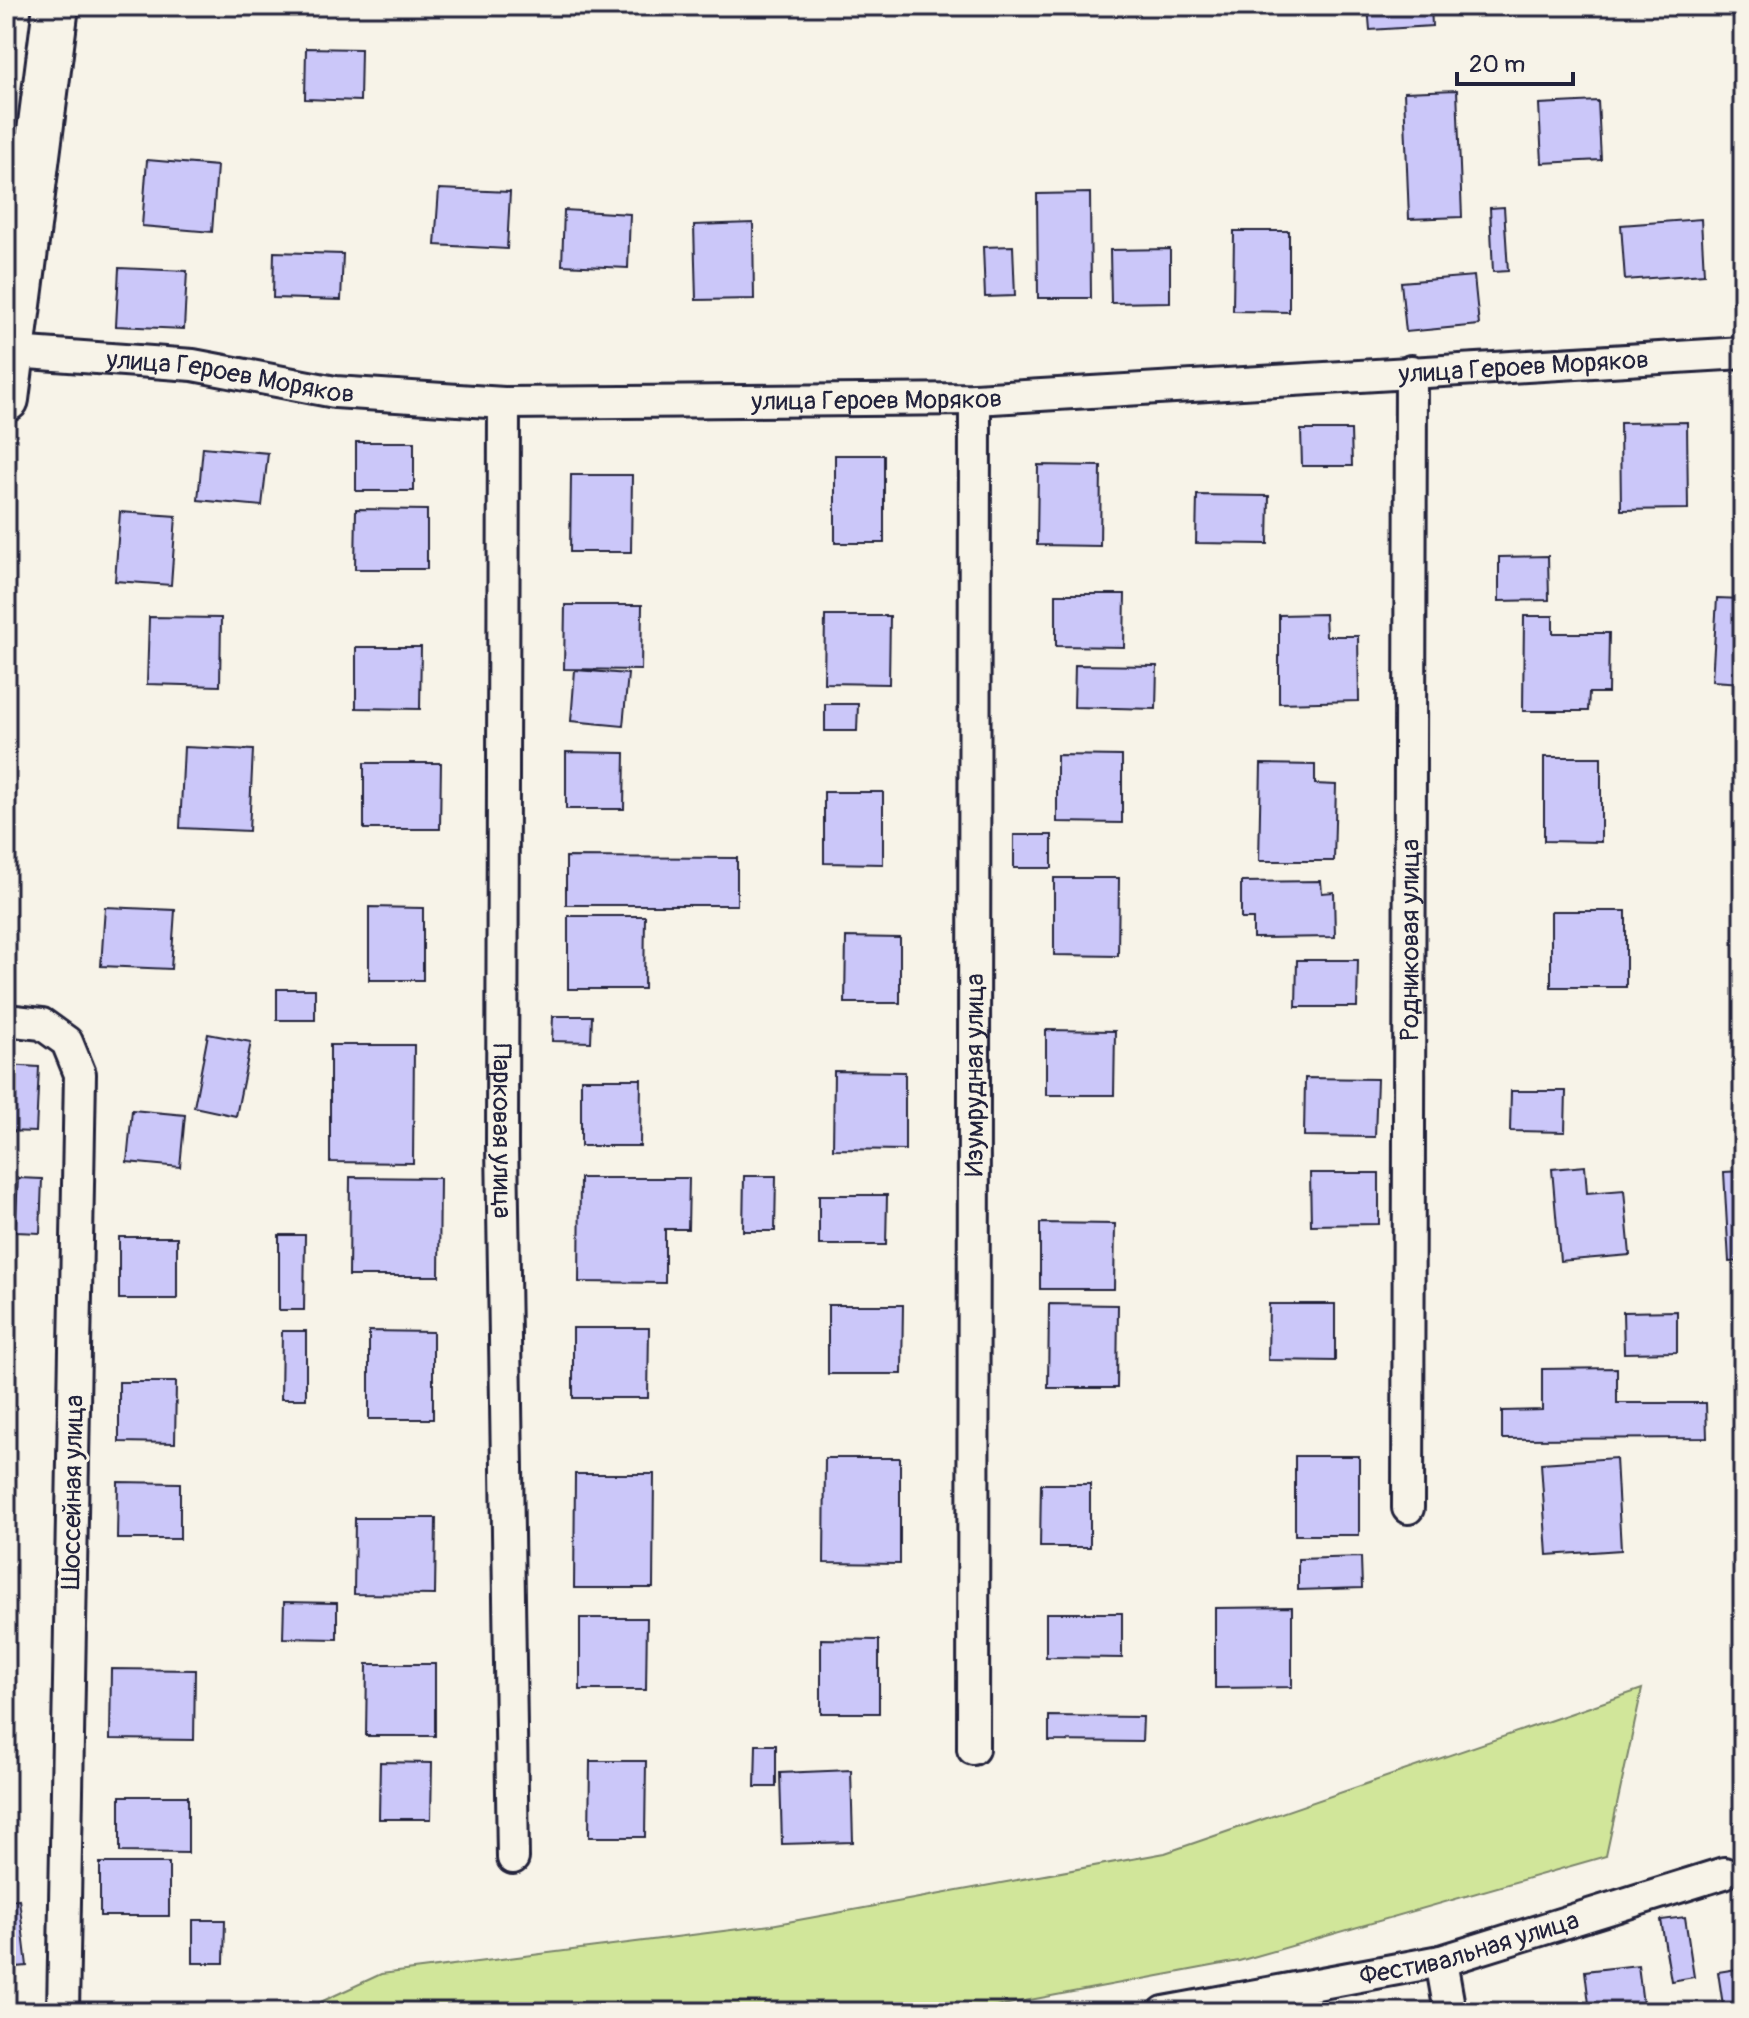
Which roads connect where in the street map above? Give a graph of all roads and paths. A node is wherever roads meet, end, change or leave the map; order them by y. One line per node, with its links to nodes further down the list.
1 (56, 6): 2 (main road)
2 (14, 352): 5 (main road); 7 (street, улица Героев Моряков)
3 (1743, 353): 4 (street, улица Героев Моряков)
4 (1411, 371): 6 (street, улица Героев Моряков); 9 (street, Родниковая улица)
5 (6, 399)
6 (975, 399): 7 (street, улица Героев Моряков); 10 (street, Изумрудная улица)
7 (504, 403): 11 (street, Парковая улица)
8 (6, 1020): 14 (street, Шоссейная улица)
9 (1408, 1508)
10 (973, 1749)
11 (513, 1858)
12 (1724, 1873): 13 (street, Фестивальная улица)
13 (1441, 1961): 15 (street, Фестивальная улица); 16 (street)
14 (63, 2012)
15 (1164, 2012)
16 (1450, 2012)

